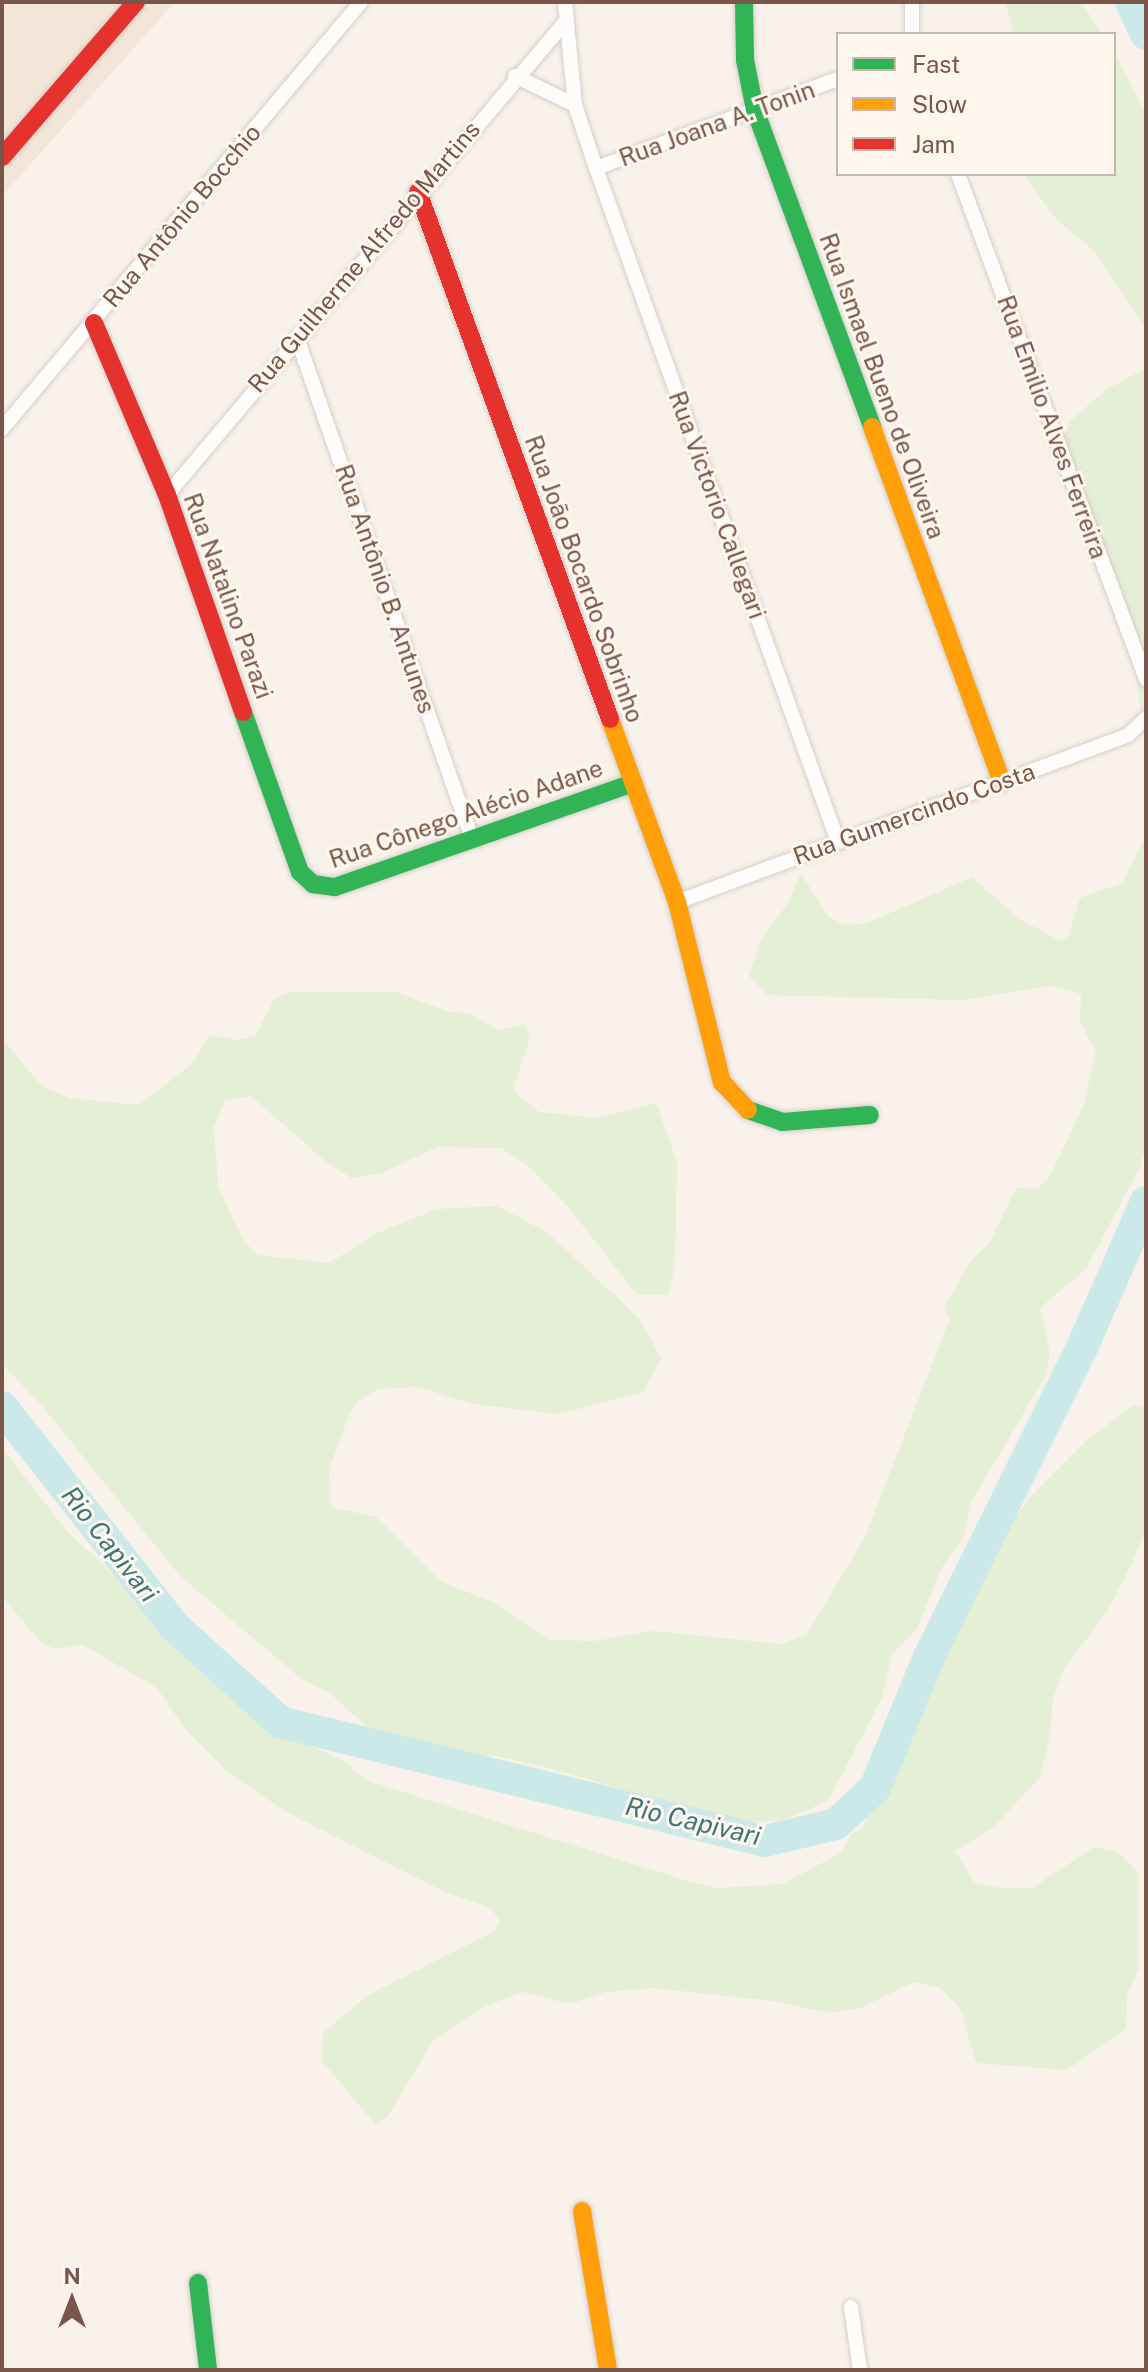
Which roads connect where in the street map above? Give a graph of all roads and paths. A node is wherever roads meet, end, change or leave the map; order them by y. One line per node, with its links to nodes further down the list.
1 (136, 2): 12 (street)
2 (361, 2): 16 (street, Rua Antônio Bocchio)
3 (565, 2): 6 (street, Rua Victorio Callegari)
4 (744, 2): 11 (street, Rua Ismael Bueno de Oliveira)
5 (912, 2): 7 (street)
6 (565, 22): 8 (street, Rua Guilherme Alfredo Martins); 10 (street, Rua Victorio Callegari)
7 (912, 32)
8 (515, 76): 10 (street); 15 (street, Rua Guilherme Alfredo Martins)
9 (836, 80): 11 (street, Rua Joana A. Tonin)
10 (575, 105): 13 (street, Rua Victorio Callegari)
11 (755, 110): 13 (street, Rua Joana A. Tonin); 22 (street, Rua Ismael Bueno de Oliveira)
12 (2, 157)
13 (596, 168): 25 (street, Rua Victorio Callegari)
14 (959, 176): 20 (street, Rua Emilio Alves Ferreira)
15 (418, 192): 17 (street, Rua Guilherme Alfredo Martins); 23 (street, Rua João Bocardo Sobrinho)
16 (94, 323): 18 (street, Rua Antônio Bocchio); 19 (street, Rua Natalino Parazi)
17 (297, 338): 19 (street, Rua Guilherme Alfredo Martins); 24 (street, Rua Antônio B. Antunes)
18 (2, 429)
19 (167, 495): 26 (street, Rua Natalino Parazi)
20 (1146, 679)
21 (1146, 718): 22 (street, Rua Gumercindo Costa)
22 (1002, 782): 25 (street, Rua Gumercindo Costa)
23 (633, 783): 24 (street, Rua Cônego Alécio Adane); 27 (street, Rua João Bocardo Sobrinho)
24 (472, 839): 26 (street, Rua Cônego Alécio Adane)
25 (838, 842): 27 (street, Rua Gumercindo Costa)
26 (313, 884)
27 (677, 902): 28 (street, Rua João Bocardo Sobrinho)
28 (870, 1115)
29 (582, 2211): 33 (street)
30 (198, 2283): 32 (street)
31 (851, 2307): 34 (street)
32 (208, 2370)
33 (608, 2370)
34 (860, 2370)

